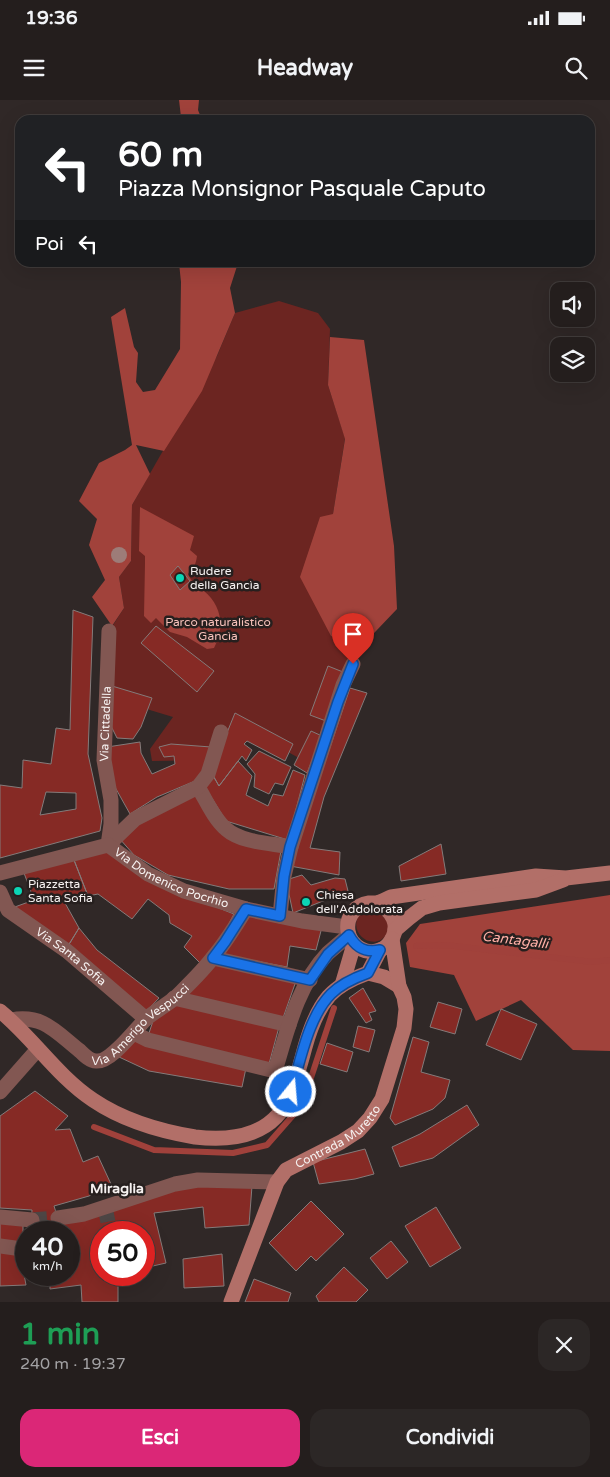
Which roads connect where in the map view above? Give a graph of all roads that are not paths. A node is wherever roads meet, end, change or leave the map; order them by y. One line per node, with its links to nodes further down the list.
1 (109, 631): 5 (street, Via Cittadella)
2 (353, 664): 6 (street)
3 (221, 732): 4 (street)
4 (198, 786): 5 (street); 6 (street)
5 (108, 845): 7 (street, Via Domenico Pocrhio); 12 (street, Via Domenico Pocrhio)
6 (290, 847): 13 (street)
7 (0, 873)
8 (610, 873): 9 (main road)
9 (566, 878): 11 (main road); 14 (main road)
10 (0, 892): 24 (street, Via Santa Sofia)
11 (376, 903): 14 (main road); 15 (main road)
12 (246, 909): 13 (street, Via Domenico Pocrhio); 17 (street, Via Amerigo Vespucci)
13 (280, 916): 15 (street, Via Domenico Pocrhio)
14 (394, 934): 16 (main road); 21 (main road, Contrada Muretto)
15 (350, 935): 16 (main road); 19 (street); 20 (main road)
16 (380, 950): 18 (main road)
17 (213, 958): 19 (street); 22 (street, Via Amerigo Vespucci)
18 (368, 973): 20 (main road); 21 (main road)
19 (310, 980): 25 (street)
20 (342, 985): 27 (main road)
21 (399, 986): 29 (main road, Contrada Muretto)
22 (174, 998): 24 (street, Via Amerigo Vespucci); 25 (street)
23 (5, 1016): 26 (street, Via Amerigo Vespucci); 27 (main road)
24 (146, 1019): 26 (street, Via Amerigo Vespucci)
25 (289, 1025): 26 (street)
26 (134, 1034)
27 (38, 1049): 28 (street)
28 (0, 1092)
29 (277, 1182): 31 (street); 35 (main road, Contrada Muretto)
30 (0, 1217): 32 (street)
31 (58, 1218)
32 (32, 1220)
33 (0, 1246): 34 (street)
34 (15, 1249)
35 (231, 1302)

